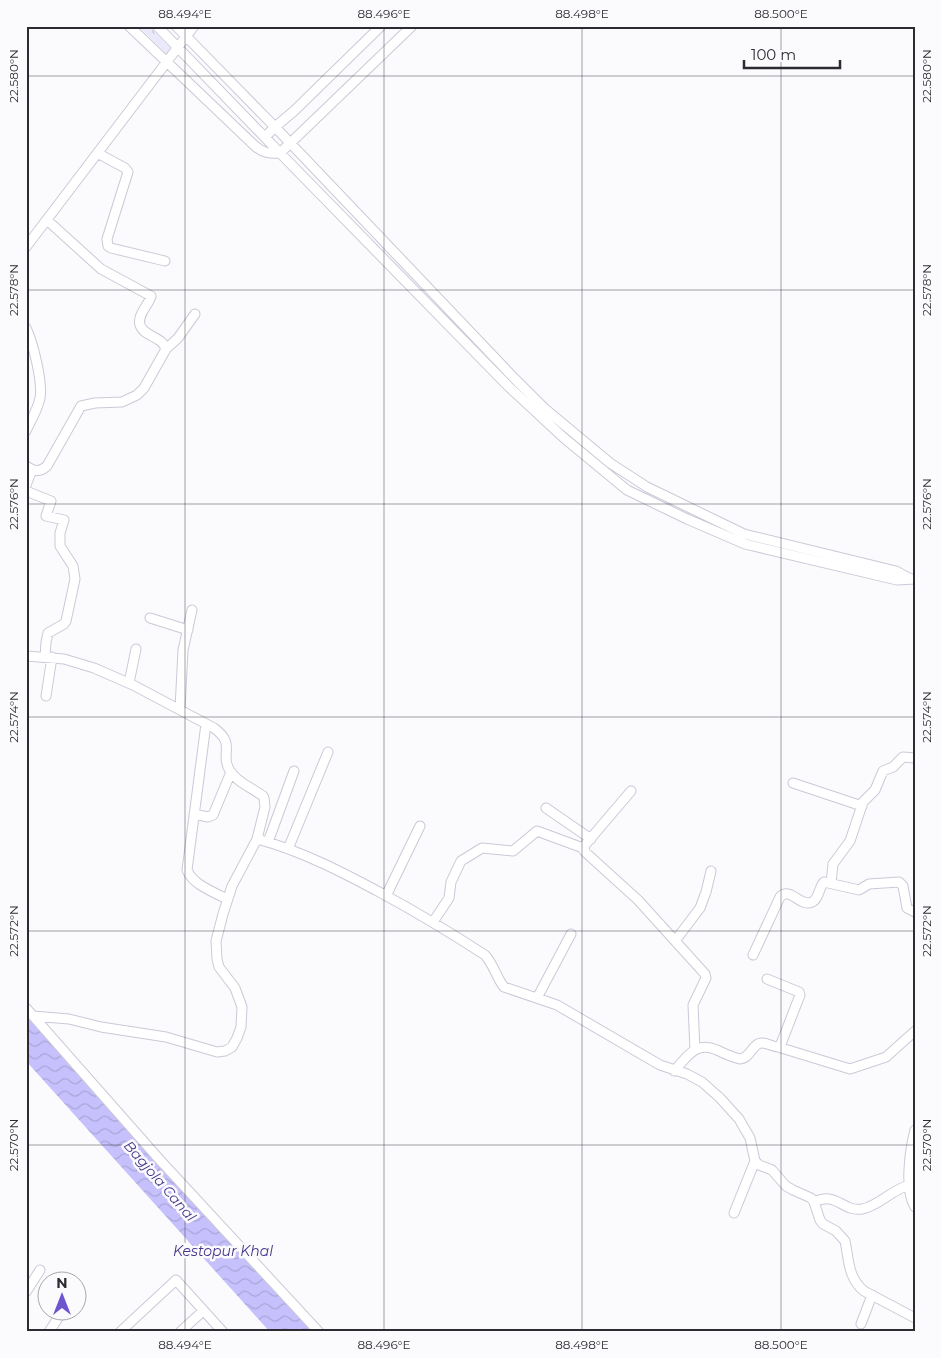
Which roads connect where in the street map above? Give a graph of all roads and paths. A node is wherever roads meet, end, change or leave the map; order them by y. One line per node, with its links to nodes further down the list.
1 (128, 26): 9 (street)
2 (156, 26): 8 (street)
3 (176, 26): 7 (street)
4 (194, 26): 7 (street)
5 (380, 26): 10 (street)
6 (412, 26): 12 (street)
7 (187, 37): 8 (street); 10 (street)
8 (179, 49): 9 (street); 11 (street)
9 (168, 63): 13 (street); 14 (street)
10 (275, 127): 11 (street); 12 (street)
11 (265, 137): 13 (street)
12 (290, 144): 13 (street); 25 (street)
13 (280, 153): 25 (street)
14 (99, 154): 15 (street); 17 (street)
15 (47, 220): 16 (street); 20 (street)
16 (26, 247)
17 (165, 261)
18 (195, 314): 20 (street)
19 (26, 328): 21 (street)
20 (166, 349): 22 (street)
21 (26, 431)
22 (29, 468): 23 (street)
23 (26, 485)
24 (26, 491): 31 (street)
25 (912, 579)
26 (192, 610): 28 (street)
27 (150, 618): 28 (street)
28 (188, 630): 34 (street)
29 (136, 649): 32 (street)
30 (26, 656): 31 (street)
31 (49, 657): 32 (street); 33 (street)
32 (129, 683): 34 (street)
33 (46, 696)
34 (180, 710): 35 (street)
35 (206, 724): 39 (street); 44 (street)
36 (328, 752): 50 (street)
37 (915, 758): 42 (street)
38 (294, 771): 48 (street)
39 (231, 772): 44 (street); 46 (street)
40 (792, 783): 42 (street)
41 (631, 791): 47 (street)
42 (862, 806): 52 (street)
43 (546, 808): 47 (street)
44 (194, 814): 54 (street)
45 (420, 826): 53 (street)
46 (257, 839): 48 (street); 54 (street)
47 (591, 839): 49 (street)
48 (268, 842): 50 (street)
49 (583, 848): 56 (street); 58 (street)
50 (288, 849): 53 (street)
51 (711, 871): 58 (street)
52 (832, 883): 55 (street); 59 (street)
53 (386, 896): 56 (street)
54 (227, 899): 63 (street)
55 (915, 912)
56 (433, 922): 61 (street)
57 (571, 934): 61 (street)
58 (675, 941): 66 (street)
59 (753, 955)
60 (767, 979): 65 (street)
61 (537, 998): 67 (street)
62 (26, 1008): 63 (street)
63 (33, 1016): 85 (street)
64 (915, 1031): 65 (street)
65 (778, 1047): 66 (street)
66 (695, 1050): 67 (street)
67 (674, 1071): 69 (street)
68 (915, 1130): 70 (street)
69 (755, 1161): 71 (street); 73 (street)
70 (910, 1185): 71 (street); 72 (street)
71 (814, 1202): 76 (street)
72 (915, 1206)
73 (734, 1213)
74 (38, 1273): 75 (street)
75 (26, 1292)
76 (872, 1294): 78 (street); 80 (street)
77 (203, 1311): 82 (street); 83 (street); 84 (street)
78 (915, 1318)
79 (57, 1320): 81 (street)
80 (861, 1324)
81 (49, 1332)
82 (120, 1332)
83 (180, 1332)
84 (223, 1332)
85 (320, 1332)

